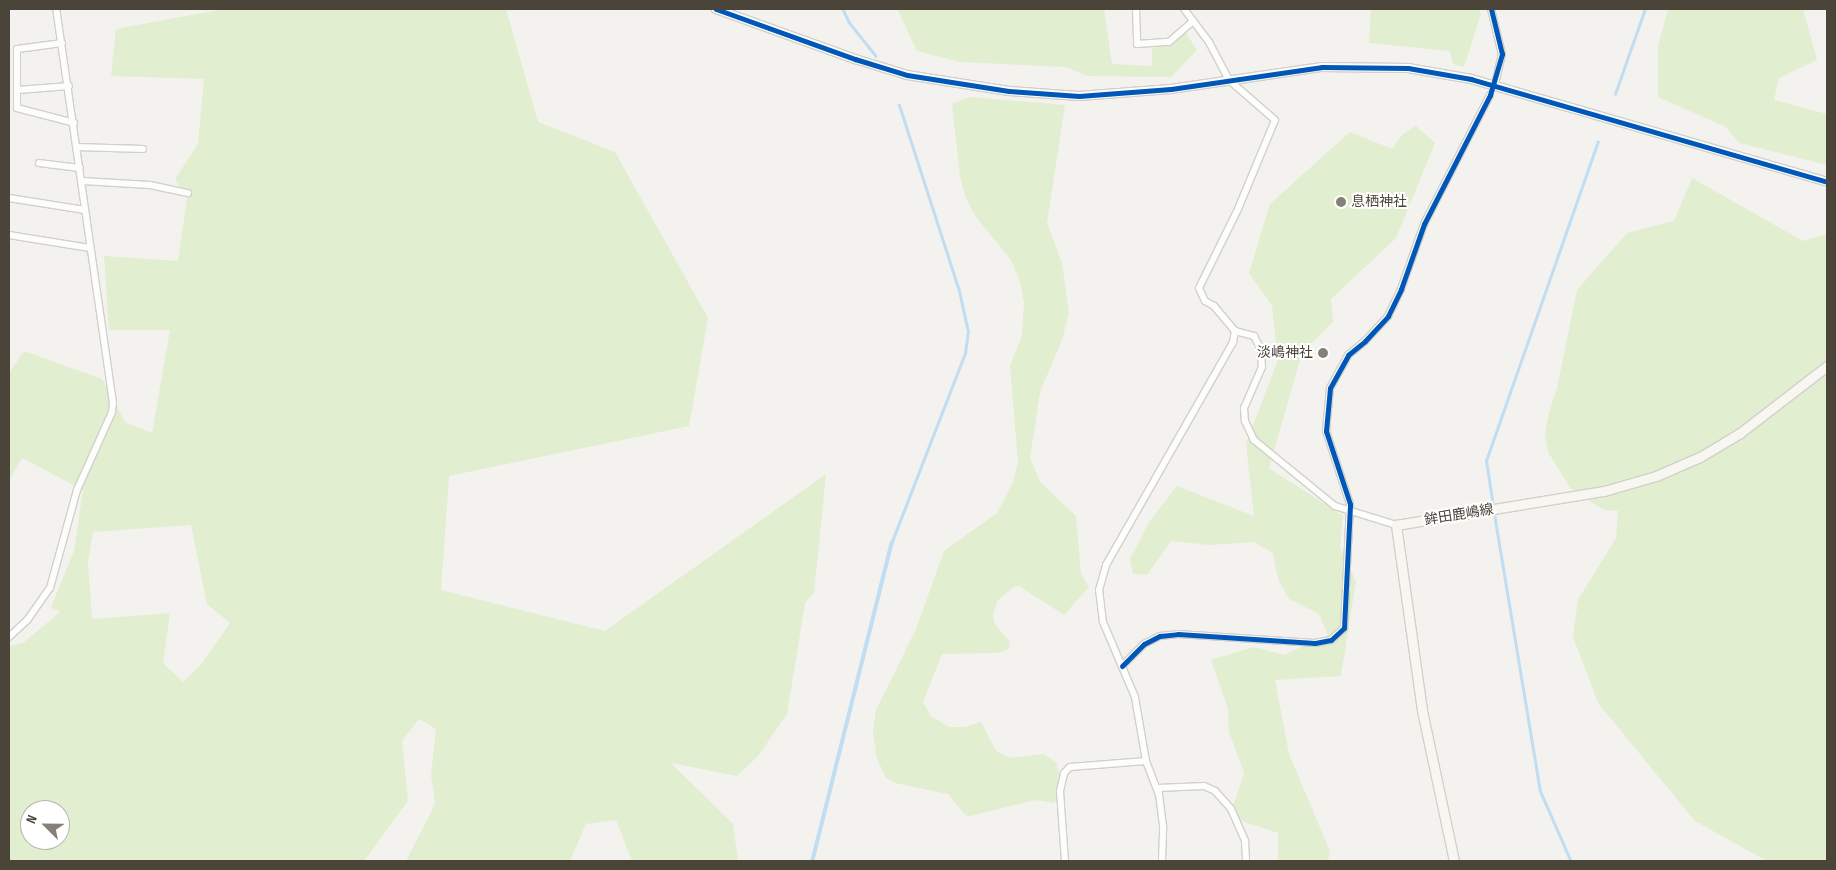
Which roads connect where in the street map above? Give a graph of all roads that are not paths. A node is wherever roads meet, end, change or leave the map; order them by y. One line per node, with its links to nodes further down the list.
1 (56, 9): 7 (street)
2 (716, 9): 8 (street)
3 (1136, 9): 6 (street)
4 (1184, 9): 6 (street)
5 (1491, 9): 9 (street)
6 (1193, 22): 8 (street)
7 (62, 43): 10 (street); 11 (street)
8 (1229, 80): 19 (street); 25 (street)
9 (1496, 80)
10 (69, 86): 11 (street); 13 (street)
11 (18, 90): 13 (street)
12 (1490, 95): 27 (street)
13 (74, 123): 14 (street)
14 (77, 147): 15 (street); 17 (street)
15 (143, 149)
16 (39, 163): 17 (street)
17 (80, 168): 18 (street)
18 (82, 181): 20 (street); 22 (street)
19 (1827, 182)
20 (188, 193)
21 (9, 198): 22 (street)
22 (85, 210): 24 (street)
23 (9, 235): 24 (street)
24 (90, 248): 29 (street)
25 (1234, 331): 27 (street); 30 (street)
26 (1827, 366): 28 (main road, 鉾田鹿嶋線)
27 (1349, 512): 28 (street); 30 (street)
28 (1396, 525): 36 (main road)
29 (9, 637)
30 (1122, 666): 31 (street)
31 (1146, 761): 32 (street); 33 (street)
32 (1159, 795): 34 (street); 35 (street)
33 (1065, 861)
34 (1162, 861)
35 (1246, 861)
36 (1454, 861)

